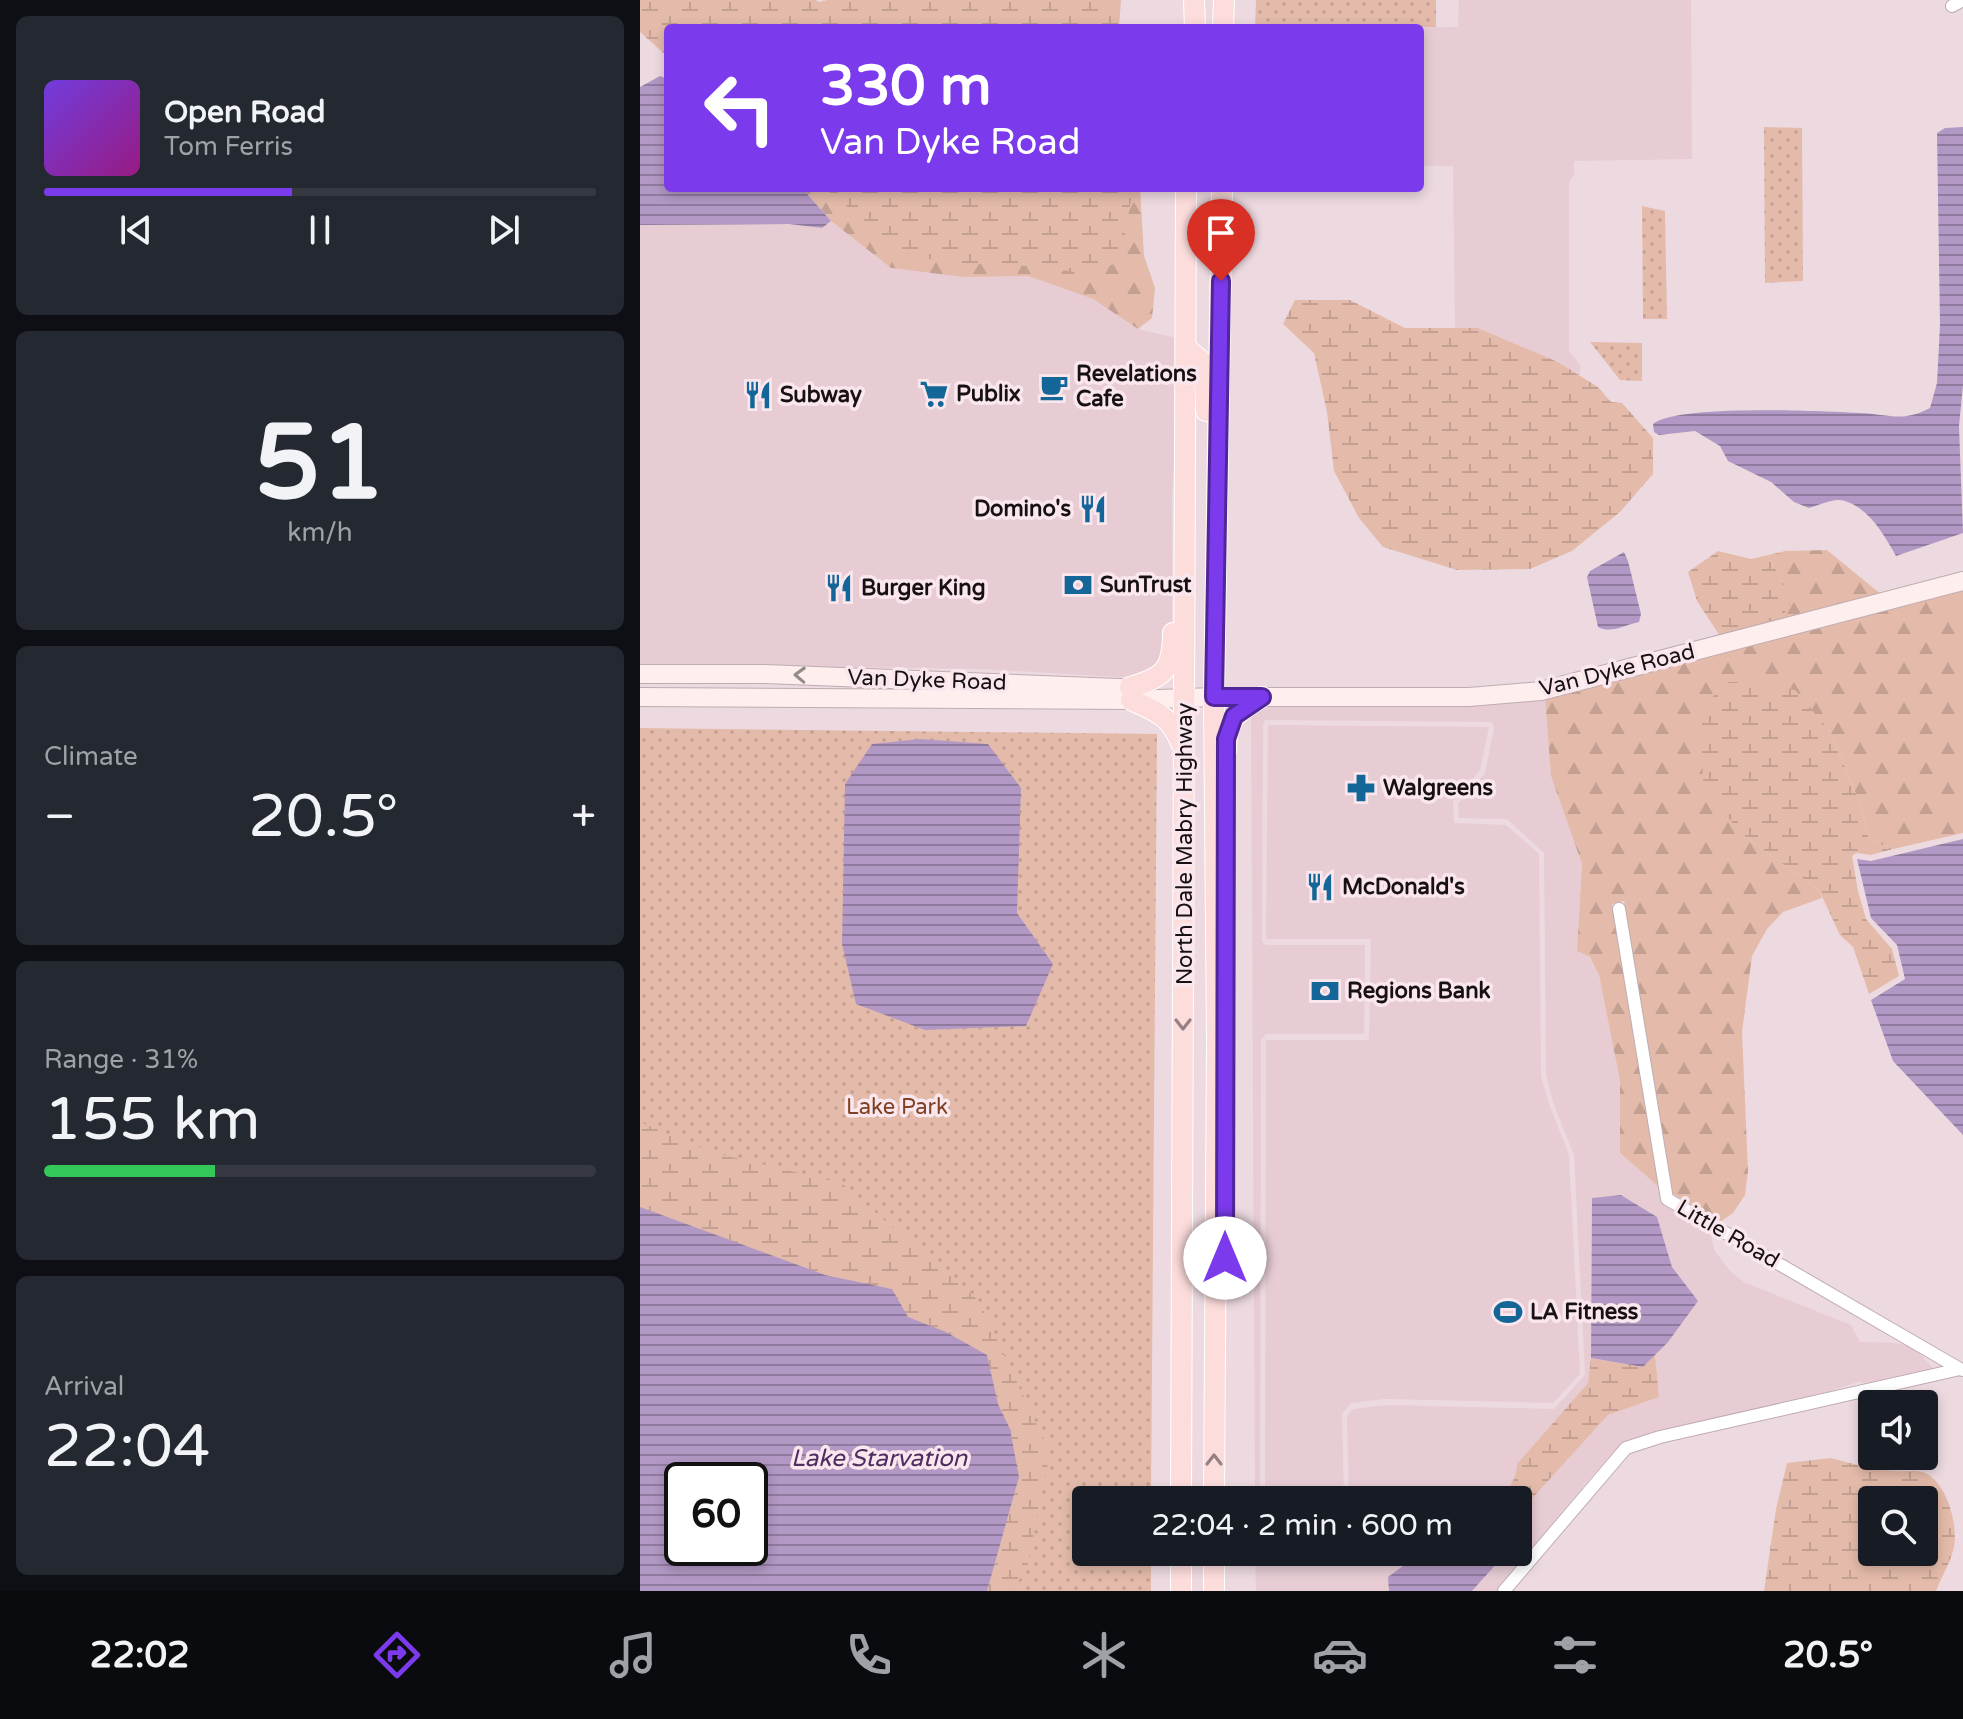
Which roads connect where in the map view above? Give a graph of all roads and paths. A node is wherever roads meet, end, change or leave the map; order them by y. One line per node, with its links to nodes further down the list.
1 (1184, 0): 4 (main road)
2 (1194, 0): 5 (main road)
3 (1224, 0): 6 (main road)
4 (1184, 24)
5 (1195, 24)
6 (1223, 24)
7 (1186, 192): 9 (main road, North Dale Mabry Highway)
8 (1222, 192): 11 (main road, North Dale Mabry Highway)
9 (1186, 348): 10 (main road, North Dale Mabry Highway); 11 (main road)
10 (1185, 410): 16 (main road); 18 (main road, North Dale Mabry Highway)
11 (1217, 530): 19 (main road, North Dale Mabry Highway)
12 (1963, 581): 20 (main road, Van Dyke Road)
13 (640, 674): 14 (main road, Van Dyke Road)
14 (765, 674): 15 (main road); 16 (main road, Van Dyke Road, one-way to 14)
15 (640, 687)
16 (1130, 694): 17 (main road, Van Dyke Road); 18 (main road, Van Dyke Road); 21 (main road)
17 (640, 697)
18 (1186, 697): 19 (main road, Van Dyke Road); 21 (main road, North Dale Mabry Highway)
19 (1214, 697): 20 (main road, Van Dyke Road); 25 (main road, North Dale Mabry Highway)
20 (1262, 697): 25 (main road)
21 (1185, 750): 23 (main road, North Dale Mabry Highway, one-way to 23)
22 (1619, 909): 24 (street, Little Road)
23 (1182, 1206): 25 (main road); 26 (main road, North Dale Mabry Highway)
24 (1962, 1370): 33 (street, Little Road)
25 (1214, 1410): 26 (main road); 28 (main road, North Dale Mabry Highway, one-way to 25)
26 (1181, 1455): 27 (main road, North Dale Mabry Highway)
27 (1181, 1486)
28 (1214, 1486)
29 (1181, 1566): 31 (main road)
30 (1214, 1566): 32 (main road)
31 (1181, 1591)
32 (1214, 1591)
33 (1504, 1591)

